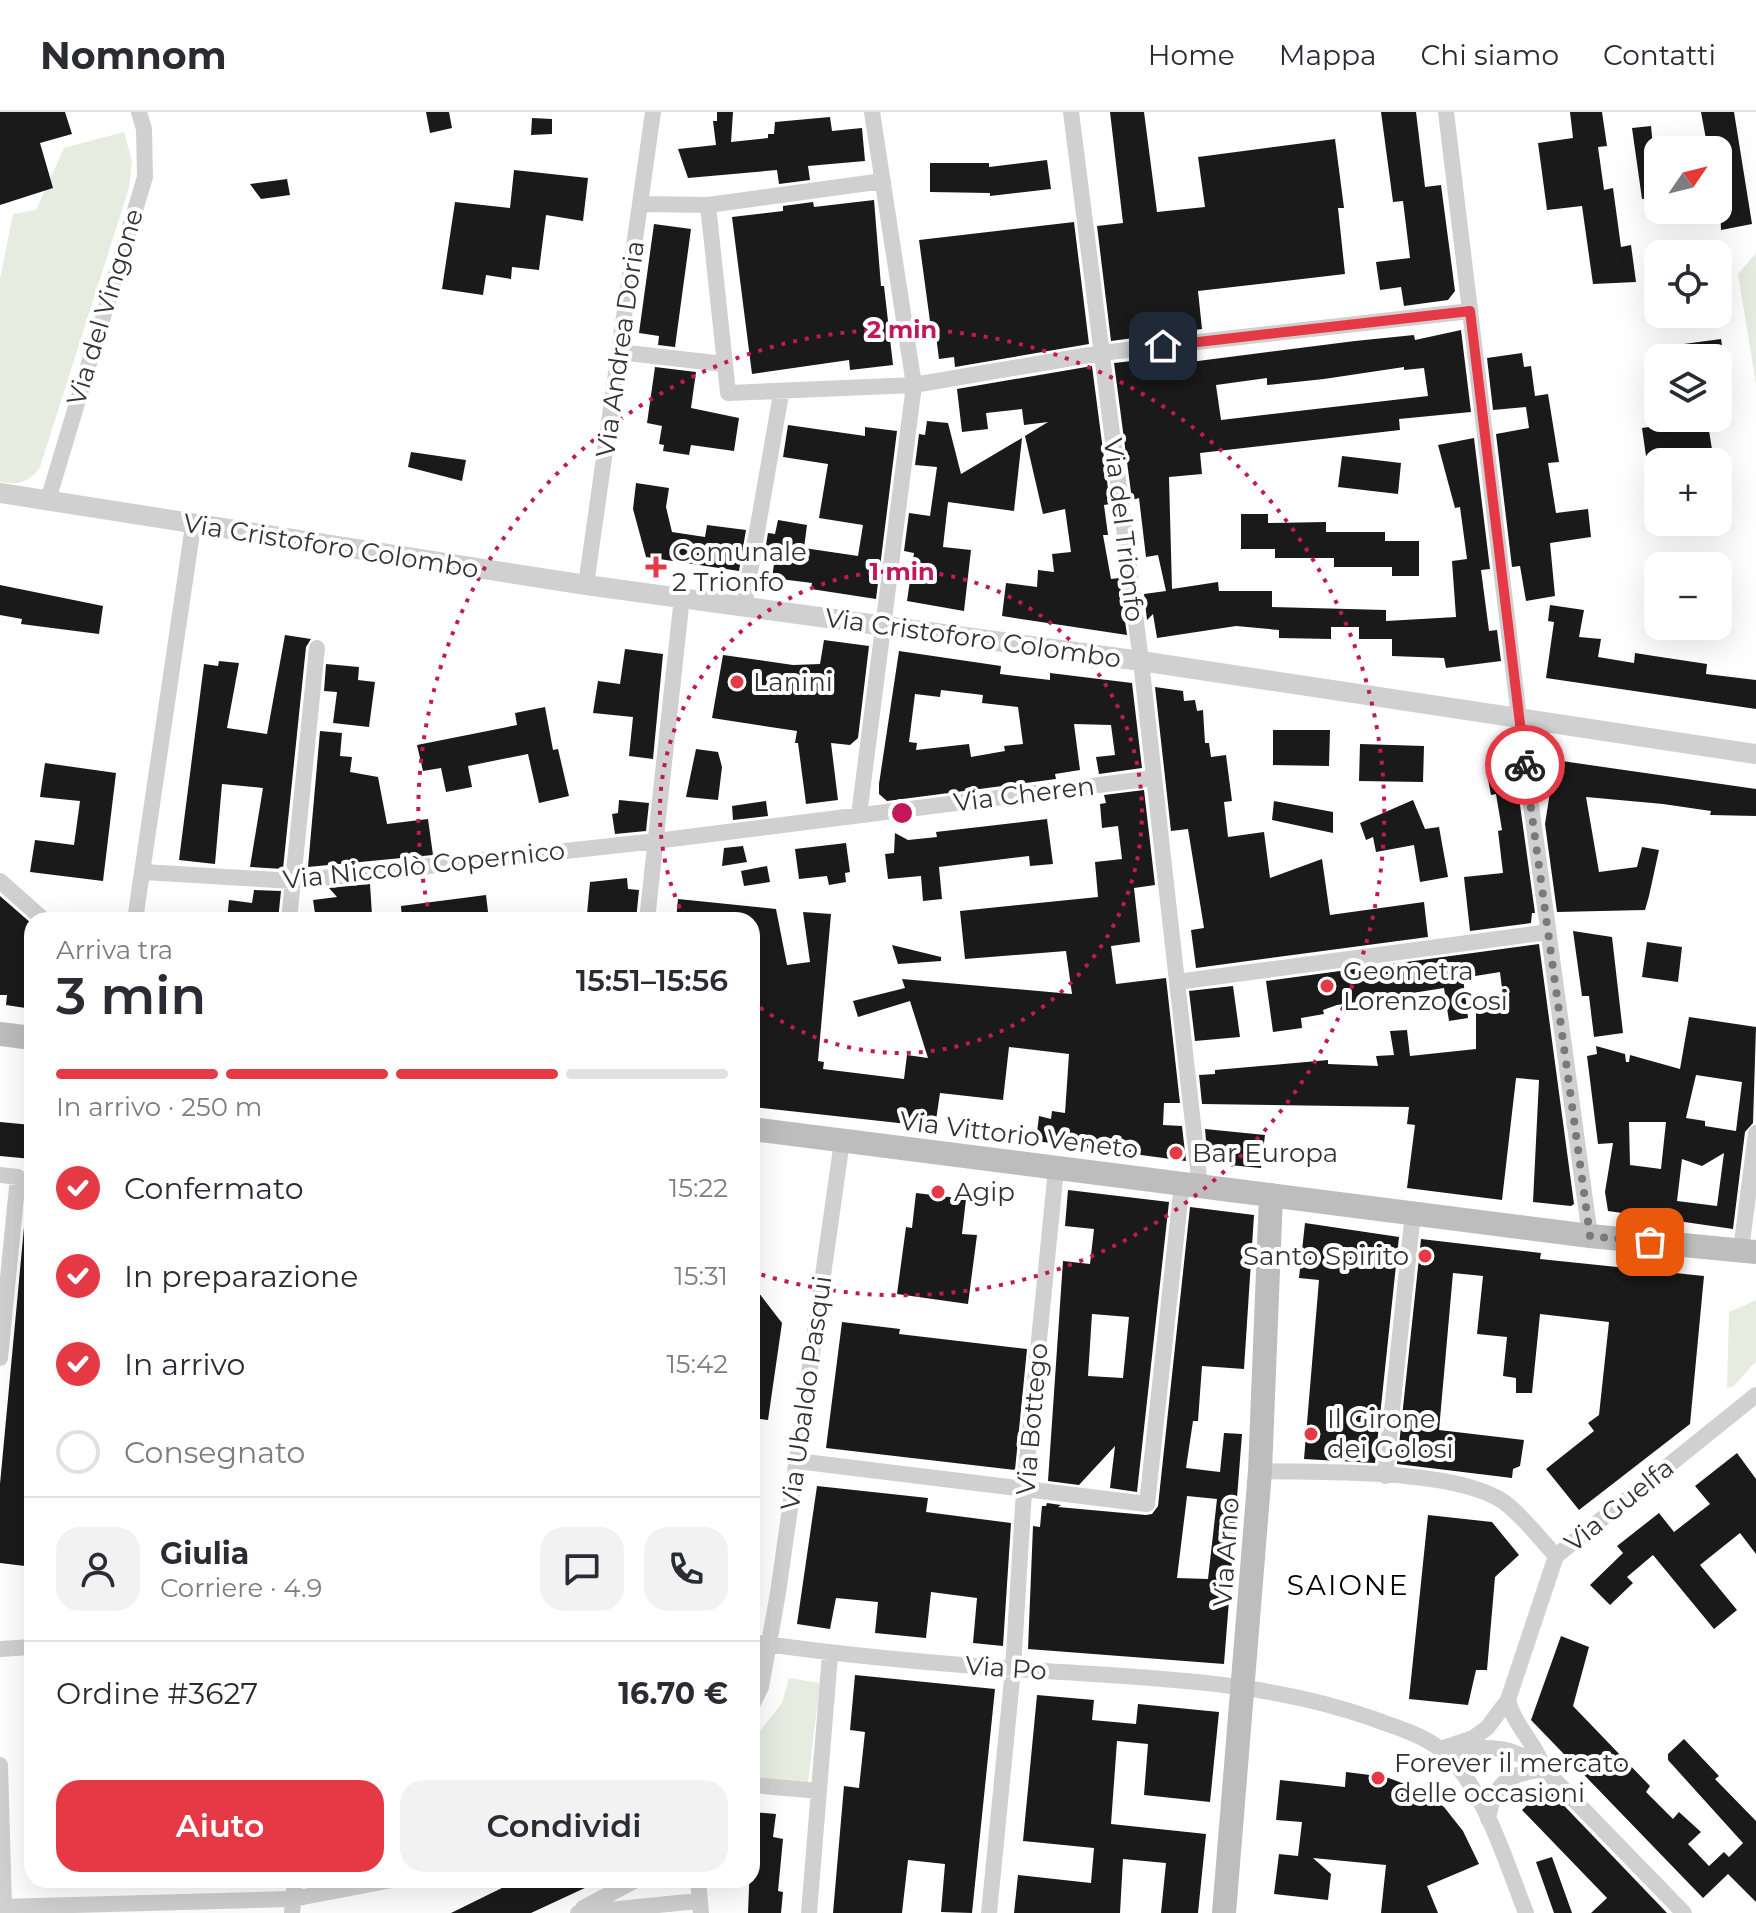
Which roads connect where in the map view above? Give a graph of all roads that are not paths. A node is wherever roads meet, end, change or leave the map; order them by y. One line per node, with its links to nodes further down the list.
1 (139, 112): 16 (street, Via del Vingone)
2 (653, 112): 7 (street, Via Andrea Doria)
3 (872, 112): 6 (street)
4 (1071, 112): 11 (street, Via del Trionfo)
5 (1446, 112): 9 (street)
6 (883, 181): 8 (street); 13 (street)
7 (641, 204): 8 (street); 10 (street, Via Andrea Doria)
8 (708, 205): 12 (street)
9 (1470, 311): 11 (street); 24 (street)
10 (619, 352): 12 (street); 18 (street, Via Andrea Doria)
11 (1101, 353): 13 (street); 23 (street, Via del Trionfo)
12 (724, 364): 14 (street)
13 (914, 385): 14 (street); 21 (street)
14 (781, 394): 20 (street)
15 (0, 493): 16 (street, Via Cristoforo Colombo)
16 (48, 500): 17 (street, Via Cristoforo Colombo)
17 (193, 526): 18 (street, Via Cristoforo Colombo); 29 (street)
18 (586, 585): 19 (street, Via Cristoforo Colombo)
19 (682, 597): 20 (street, Via Cristoforo Colombo); 28 (street)
20 (744, 606): 21 (street, Via Cristoforo Colombo)
21 (883, 625): 23 (street, Via Cristoforo Colombo); 27 (street)
22 (317, 648): 31 (street)
23 (1141, 661): 24 (street, Via Cristoforo Colombo); 26 (street, Via del Trionfo)
24 (1519, 717): 25 (street, Via Cristoforo Colombo); 36 (street)
25 (1756, 754)
26 (1154, 778): 27 (street, Via Cheren); 37 (street, Via del Trionfo)
27 (859, 815): 28 (street, Via Cheren)
28 (656, 841): 31 (street, Via Niccolò Copernico); 35 (street)
29 (143, 872): 31 (street, Via Niccolò Copernico); 33 (street)
30 (0, 881): 32 (street)
31 (294, 881): 34 (street)
32 (35, 912)
33 (136, 912)
34 (290, 912)
35 (648, 912)
36 (1548, 932): 37 (street); 48 (street)
37 (1177, 982): 45 (street, Via del Trionfo)
38 (0, 1034): 39 (main road)
39 (24, 1037)
40 (760, 1130): 42 (main road, Via Vittorio Veneto)
41 (1756, 1133): 49 (street)
42 (842, 1141): 43 (main road, Via Vittorio Veneto); 52 (street, Via Ubaldo Pasqui)
43 (1056, 1169): 45 (main road, Via Vittorio Veneto); 55 (street, Via Bottego)
44 (0, 1175): 50 (street)
45 (1191, 1184): 46 (main road, Via Vittorio Veneto); 55 (street, Via del Trionfo)
46 (1271, 1195): 47 (main road, Via Vittorio Veneto); 53 (main road, Via Arno)
47 (1413, 1213): 48 (main road, Via Vittorio Veneto); 54 (street)
48 (1590, 1236): 49 (main road, Via Vittorio Veneto)
49 (1748, 1251)
50 (0, 1358)
51 (1756, 1395): 56 (street, Via Guelfa)
52 (797, 1461): 55 (street); 58 (street, Via Ubaldo Pasqui)
53 (1260, 1471): 54 (street); 63 (main road, Via Arno)
54 (1385, 1476): 56 (street)
55 (1024, 1491): 62 (street, Via Bottego)
56 (1556, 1556): 65 (street, Via Guelfa)
57 (760, 1643): 58 (street, Via Po)
58 (770, 1644): 61 (street, Via Po); 64 (street, Via Ubaldo Pasqui)
59 (24, 1648): 60 (street)
60 (0, 1649)
61 (830, 1655): 62 (street, Via Po); 70 (street)
62 (1013, 1669): 63 (street, Via Po); 80 (street, Via Bottego)
63 (1244, 1685): 66 (street, Via Po); 81 (main road, Via Arno)
64 (760, 1689)
65 (1508, 1700): 66 (street, Via Guelfa); 68 (street)
66 (1440, 1749): 68 (street); 71 (street)
67 (0, 1765): 74 (street)
68 (1544, 1769): 71 (street); 83 (street)
69 (760, 1786): 70 (street)
70 (819, 1791): 79 (street)
71 (1488, 1819): 82 (street)
72 (362, 1888): 75 (street)
73 (621, 1888): 78 (street)
74 (2, 1906): 76 (street)
75 (293, 1906): 76 (street)
76 (200, 1907)
77 (699, 1907): 78 (street)
78 (576, 1913)
79 (809, 1913)
80 (989, 1913)
81 (1224, 1913)
82 (1526, 1913)
83 (1684, 1913)

